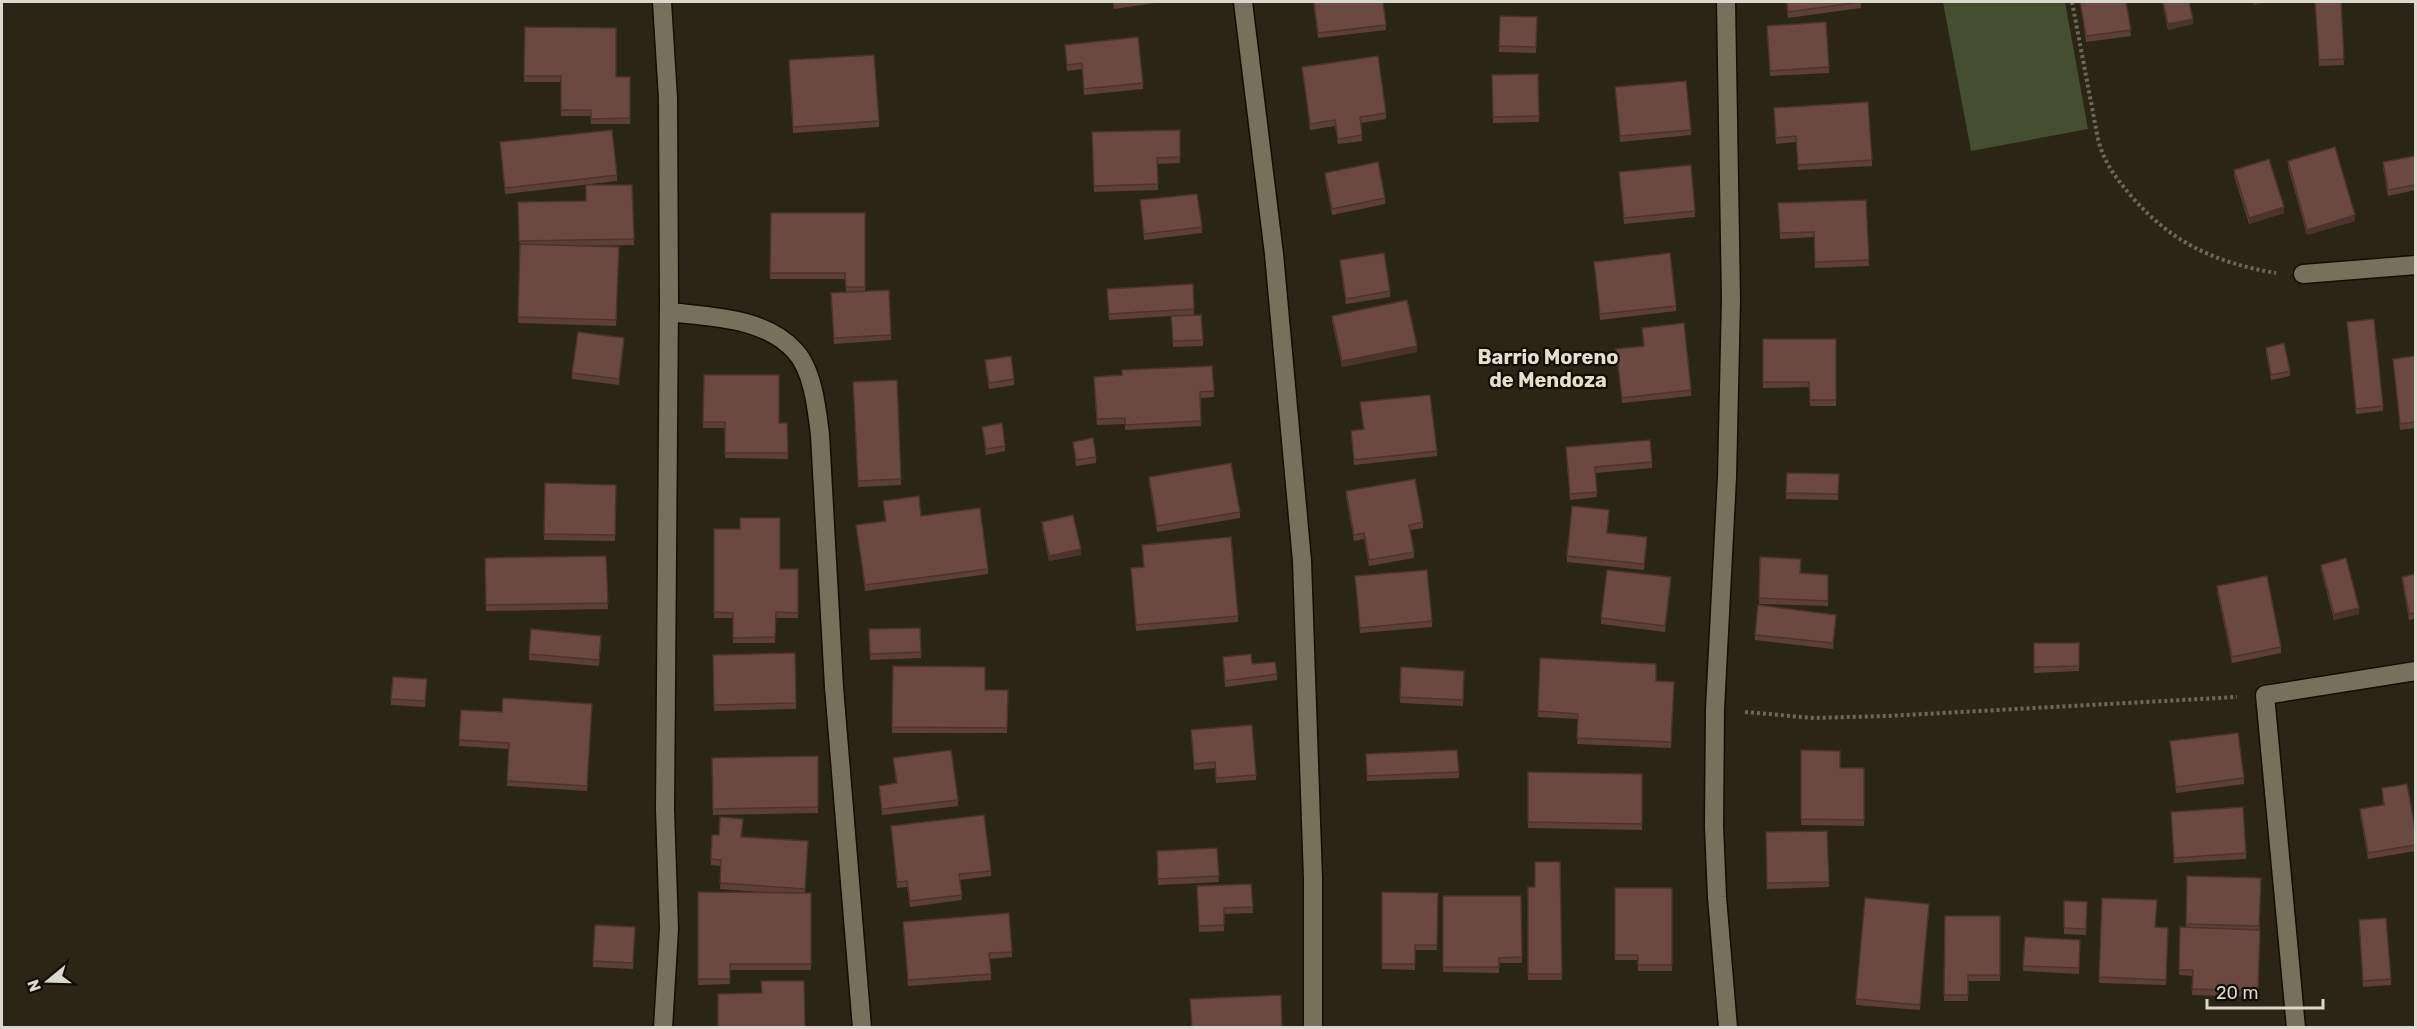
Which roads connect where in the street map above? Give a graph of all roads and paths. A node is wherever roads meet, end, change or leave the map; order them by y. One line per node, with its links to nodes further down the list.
1 (662, 2): 7 (street)
2 (1243, 2): 13 (street)
3 (1726, 2): 10 (street)
4 (2072, 2): 6 (path)
5 (2415, 265): 6 (street)
6 (2303, 274)
7 (669, 312): 11 (street); 12 (street)
8 (2415, 671): 9 (street)
9 (2265, 695): 10 (path); 15 (street)
10 (1715, 709): 14 (street)
11 (663, 1028)
12 (862, 1028)
13 (1313, 1028)
14 (1728, 1028)
15 (2296, 1028)

